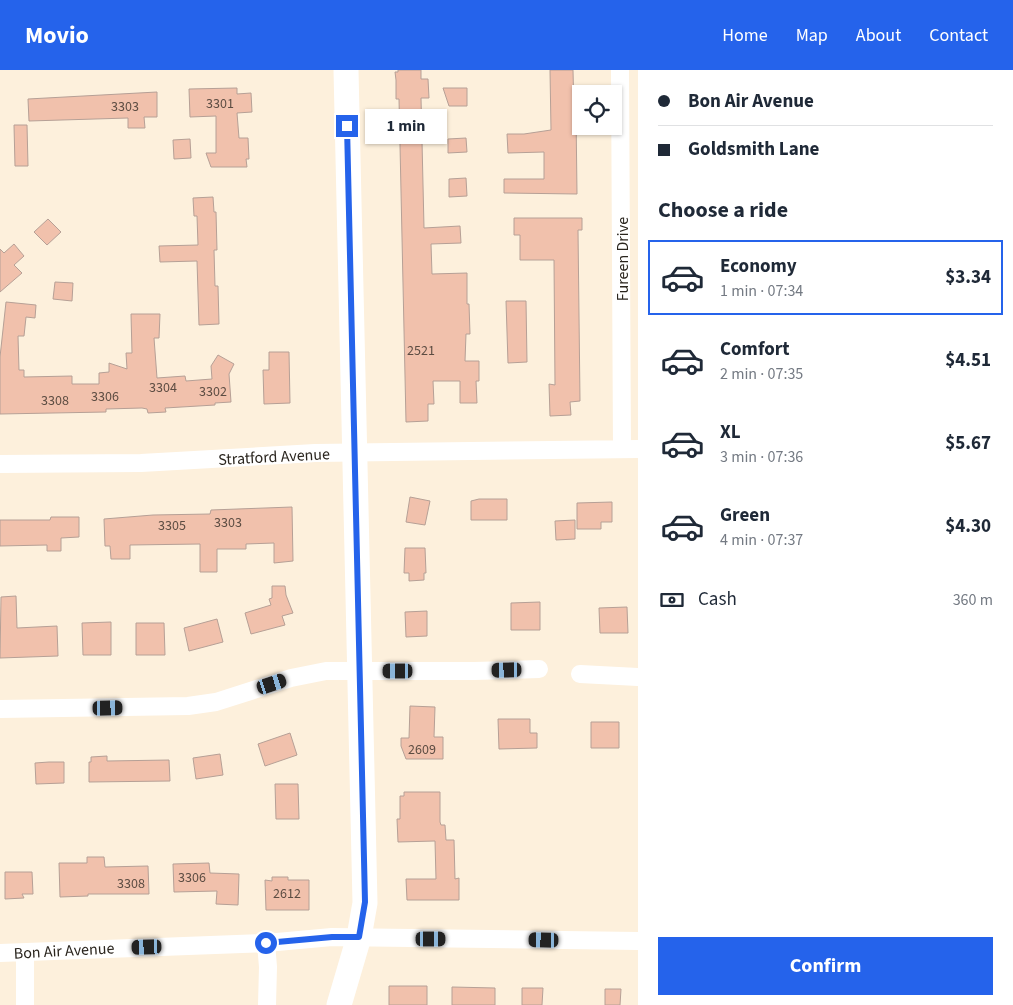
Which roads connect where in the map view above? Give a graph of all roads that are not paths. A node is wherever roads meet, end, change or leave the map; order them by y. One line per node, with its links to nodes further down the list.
1 (346, 70): 5 (street)
2 (620, 70): 3 (street, Fureen Drive)
3 (630, 224): 4 (street, Fureen Drive)
4 (630, 449): 5 (street, Stratford Avenue)
5 (354, 453): 6 (street, Stratford Avenue); 8 (street)
6 (0, 464)
7 (539, 669): 8 (street)
8 (360, 671): 11 (street); 12 (street)
9 (580, 674): 10 (street)
10 (638, 677)
11 (0, 710)
12 (359, 937): 13 (street, Bon Air Avenue); 14 (street, Bon Air Avenue); 19 (street)
13 (638, 941)
14 (266, 943): 16 (street, Bon Air Avenue); 18 (street)
15 (0, 953): 16 (street, Bon Air Avenue)
16 (25, 953): 17 (street)
17 (25, 1005)
18 (267, 1005)
19 (339, 1005)

